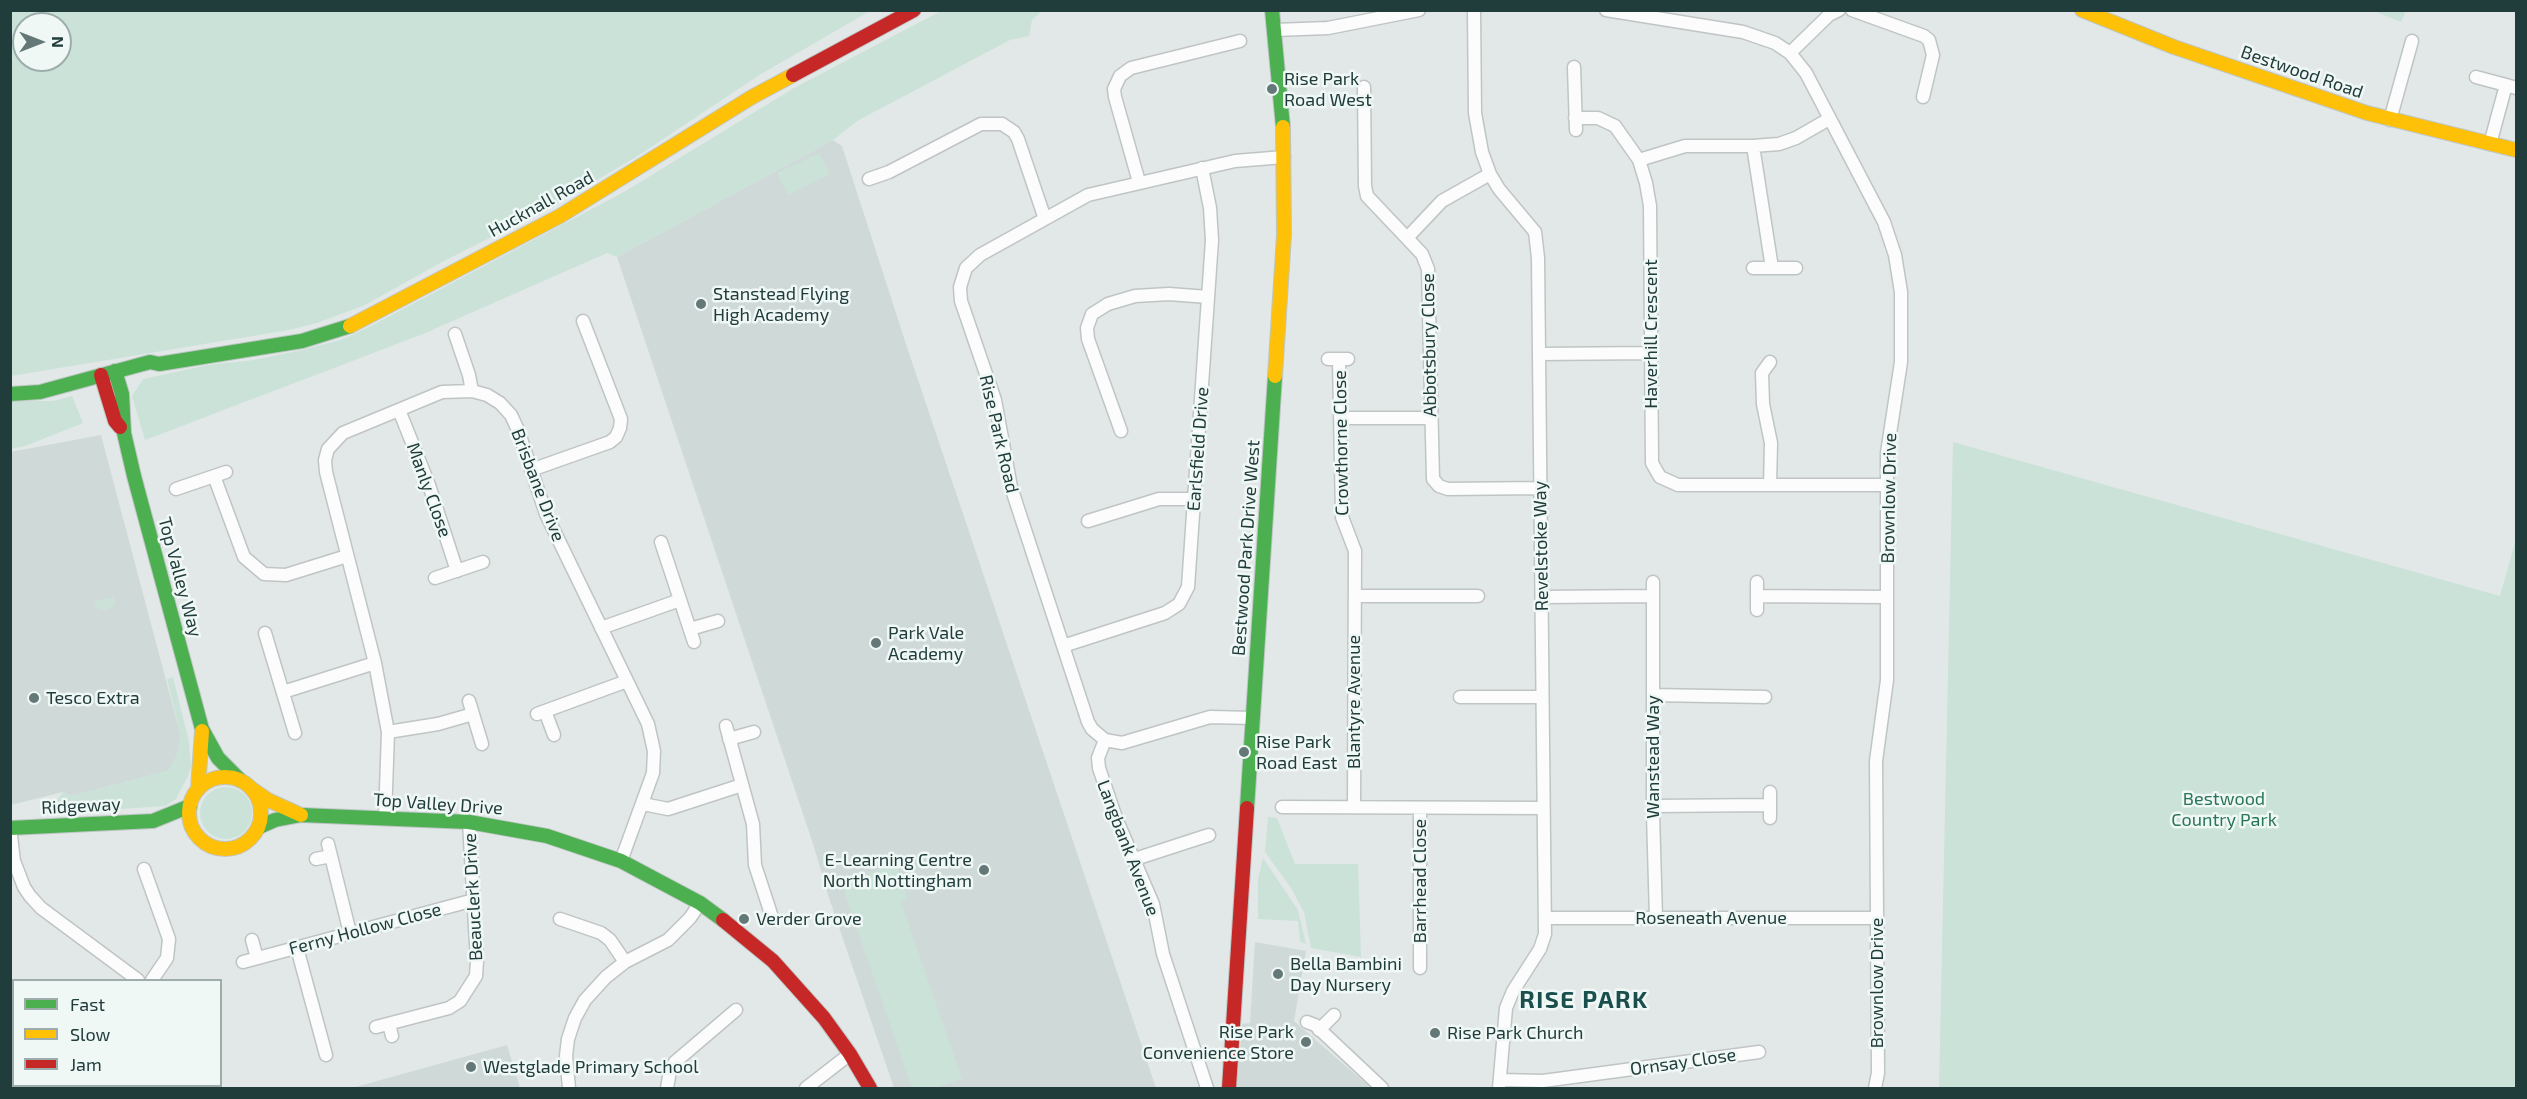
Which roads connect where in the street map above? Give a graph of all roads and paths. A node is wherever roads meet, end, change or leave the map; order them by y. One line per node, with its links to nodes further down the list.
1 (914, 10): 43 (street, Hucknall Road)
2 (1272, 10): 9 (street, Bestwood Park Drive West)
3 (1419, 10): 9 (street)
4 (1474, 10): 26 (street, Revelstoke Way)
5 (1606, 10): 12 (street, Brownlow Drive)
6 (1839, 10): 12 (street)
7 (1852, 10): 15 (street)
8 (2082, 10): 19 (street, Bestwood Road)
9 (1275, 30): 23 (street, Bestwood Park Drive West)
10 (2412, 40): 19 (street)
11 (1240, 41): 28 (street)
12 (1790, 53): 18 (street, Brownlow Drive)
13 (1574, 67): 24 (street, Haverhill Crescent)
14 (2476, 76): 16 (street)
15 (1913, 82)
16 (2512, 86): 20 (street)
17 (1364, 87): 30 (street, Abbotsbury Close)
18 (1829, 118): 21 (street); 55 (street, Brownlow Drive)
19 (2390, 120): 20 (street, Bestwood Road)
20 (2490, 144): 22 (street, Bestwood Road)
21 (1753, 146): 24 (street); 32 (street)
22 (2517, 150)
23 (1284, 157): 25 (street, Rise Park Road); 91 (street, Bestwood Park Drive West)
24 (1639, 160): 39 (street, Haverhill Crescent)
25 (1202, 168): 28 (street, Rise Park Road); 34 (street, Earlsfield Drive)
26 (1490, 174): 30 (street); 40 (street, Revelstoke Way)
27 (869, 179): 29 (street)
28 (1139, 182): 29 (street, Rise Park Road)
29 (1046, 219): 81 (street, Rise Park Road)
30 (1407, 238): 49 (street, Abbotsbury Close)
31 (1753, 268): 32 (street)
32 (1772, 268): 33 (street)
33 (1796, 268)
34 (1208, 297): 50 (street); 59 (street, Earlsfield Drive)
35 (582, 330): 52 (street)
36 (455, 334): 37 (street)
37 (460, 347): 38 (street); 45 (street)
38 (446, 352)
39 (1652, 353): 40 (street); 56 (street, Haverhill Crescent)
40 (1539, 354): 57 (street, Revelstoke Way)
41 (1338, 359): 48 (street, Crowthorne Close)
42 (1770, 362): 56 (street)
43 (117, 375): 44 (street, Hucknall Road); 51 (street)
44 (102, 380): 46 (street, Hucknall Road); 51 (street)
45 (472, 391): 47 (street, Brisbane Drive); 52 (street, Brisbane Drive)
46 (10, 394)
47 (399, 410): 62 (street, Brisbane Drive); 64 (street, Manly Close)
48 (1340, 418): 49 (street); 68 (street, Crowthorne Close)
49 (1430, 418): 57 (street, Abbotsbury Close)
50 (1120, 431)
51 (124, 433): 93 (street, Top Valley Way)
52 (531, 470): 77 (street, Brisbane Drive)
53 (226, 472): 54 (street)
54 (213, 476): 58 (street); 62 (street)
55 (1887, 484): 56 (street, Haverhill Crescent); 72 (street, Brownlow Drive)
56 (1770, 485)
57 (1540, 488): 71 (street, Revelstoke Way)
58 (176, 489)
59 (1195, 499): 60 (street); 81 (street, Earlsfield Drive)
60 (1088, 521)
61 (660, 551): 73 (street)
62 (347, 556): 82 (street, Brisbane Drive)
63 (483, 562): 64 (street)
64 (457, 571): 65 (street)
65 (435, 578)
66 (1653, 582): 69 (street, Wanstead Way)
67 (1757, 582): 70 (street)
68 (1355, 596): 74 (street); 109 (street, Blantyre Avenue)
69 (1653, 596): 71 (street); 85 (street, Wanstead Way)
70 (1757, 596): 72 (street); 75 (street)
71 (1542, 597): 87 (street, Revelstoke Way)
72 (1887, 597): 130 (street, Brownlow Drive)
73 (680, 600): 77 (street); 78 (street)
74 (1471, 600)
75 (1757, 609)
76 (718, 621): 78 (street)
77 (601, 628): 83 (street, Brisbane Drive)
78 (690, 629): 80 (street)
79 (264, 642): 84 (street)
80 (694, 642)
81 (1063, 646): 99 (street, Rise Park Road)
82 (375, 663): 84 (street); 94 (street, Brisbane Drive)
83 (627, 681): 97 (street); 105 (street, Brisbane Drive)
84 (283, 692): 96 (street)
85 (1653, 695): 88 (street); 107 (street, Wanstead Way)
86 (1460, 697): 87 (street)
87 (1542, 697): 111 (street, Revelstoke Way)
88 (1765, 697)
89 (469, 701): 90 (street)
90 (473, 714): 94 (street); 100 (street)
91 (1253, 718): 99 (street); 155 (street, Bestwood Park Drive West)
92 (726, 726): 98 (street)
93 (202, 729): 101 (street, Top Valley Way); 104 (street, Top Valley Way)
94 (388, 732): 113 (street, Brisbane Drive)
95 (754, 732): 98 (street)
96 (295, 733)
97 (554, 735)
98 (729, 739): 102 (street)
99 (1105, 740): 122 (street, Langbank Avenue)
100 (482, 744)
101 (240, 780): 103 (street); 104 (street)
102 (742, 784): 105 (street); 127 (street)
103 (252, 788): 112 (street, Top Valley Drive); 117 (street)
104 (198, 789): 106 (street)
105 (644, 804): 123 (street, Brisbane Drive)
106 (190, 806): 115 (street, Ridgeway); 119 (street)
107 (1653, 806): 114 (street); 129 (street, Wanstead Way)
108 (1282, 807): 109 (street)
109 (1354, 807): 110 (street)
110 (1420, 808): 111 (street); 138 (street, Barrhead Close)
111 (1544, 808): 128 (street, Revelstoke Way)
112 (301, 815): 113 (street, Top Valley Drive); 117 (street, Top Valley Drive)
113 (385, 818): 116 (street, Top Valley Drive)
114 (1770, 818)
115 (153, 821): 118 (street, Ridgeway); 119 (street, Ridgeway)
116 (469, 822): 123 (street, Top Valley Drive); 125 (street, Beauclerk Drive)
117 (259, 827): 119 (street)
118 (10, 828): 139 (street)
119 (196, 835)
120 (1209, 835): 122 (street)
121 (316, 860): 132 (street)
122 (1135, 860): 154 (street, Langbank Avenue)
123 (621, 861): 126 (street, Top Valley Drive)
124 (161, 876): 140 (street)
125 (474, 900): 132 (street, Ferny Hollow Close); 144 (street, Beauclerk Drive)
126 (700, 903): 137 (street); 148 (street, Top Valley Drive)
127 (768, 913)
128 (1545, 918): 129 (street, Roseneath Avenue); 149 (street, Revelstoke Way)
129 (1656, 918): 130 (street, Roseneath Avenue)
130 (1877, 918): 157 (street, Brownlow Drive)
131 (560, 919): 137 (street)
132 (350, 933): 134 (street, Ferny Hollow Close)
133 (252, 940): 135 (street)
134 (297, 948): 135 (street, Ferny Hollow Close); 146 (street)
135 (257, 958): 136 (street, Ferny Hollow Close)
136 (243, 962)
137 (625, 962): 150 (street)
138 (1420, 968)
139 (135, 979)
140 (153, 979)
141 (736, 1010): 151 (street)
142 (1334, 1015): 145 (street)
143 (1307, 1022): 145 (street)
144 (376, 1027)
145 (1319, 1030): 156 (street)
146 (327, 1047)
147 (1759, 1052): 149 (street, Ornsay Close)
148 (850, 1054): 152 (street); 153 (street, Top Valley Drive)
149 (1500, 1084)
150 (569, 1089)
151 (667, 1089)
152 (806, 1089)
153 (870, 1089)
154 (1207, 1089)
155 (1229, 1089)
156 (1382, 1089)
157 (1875, 1089)

